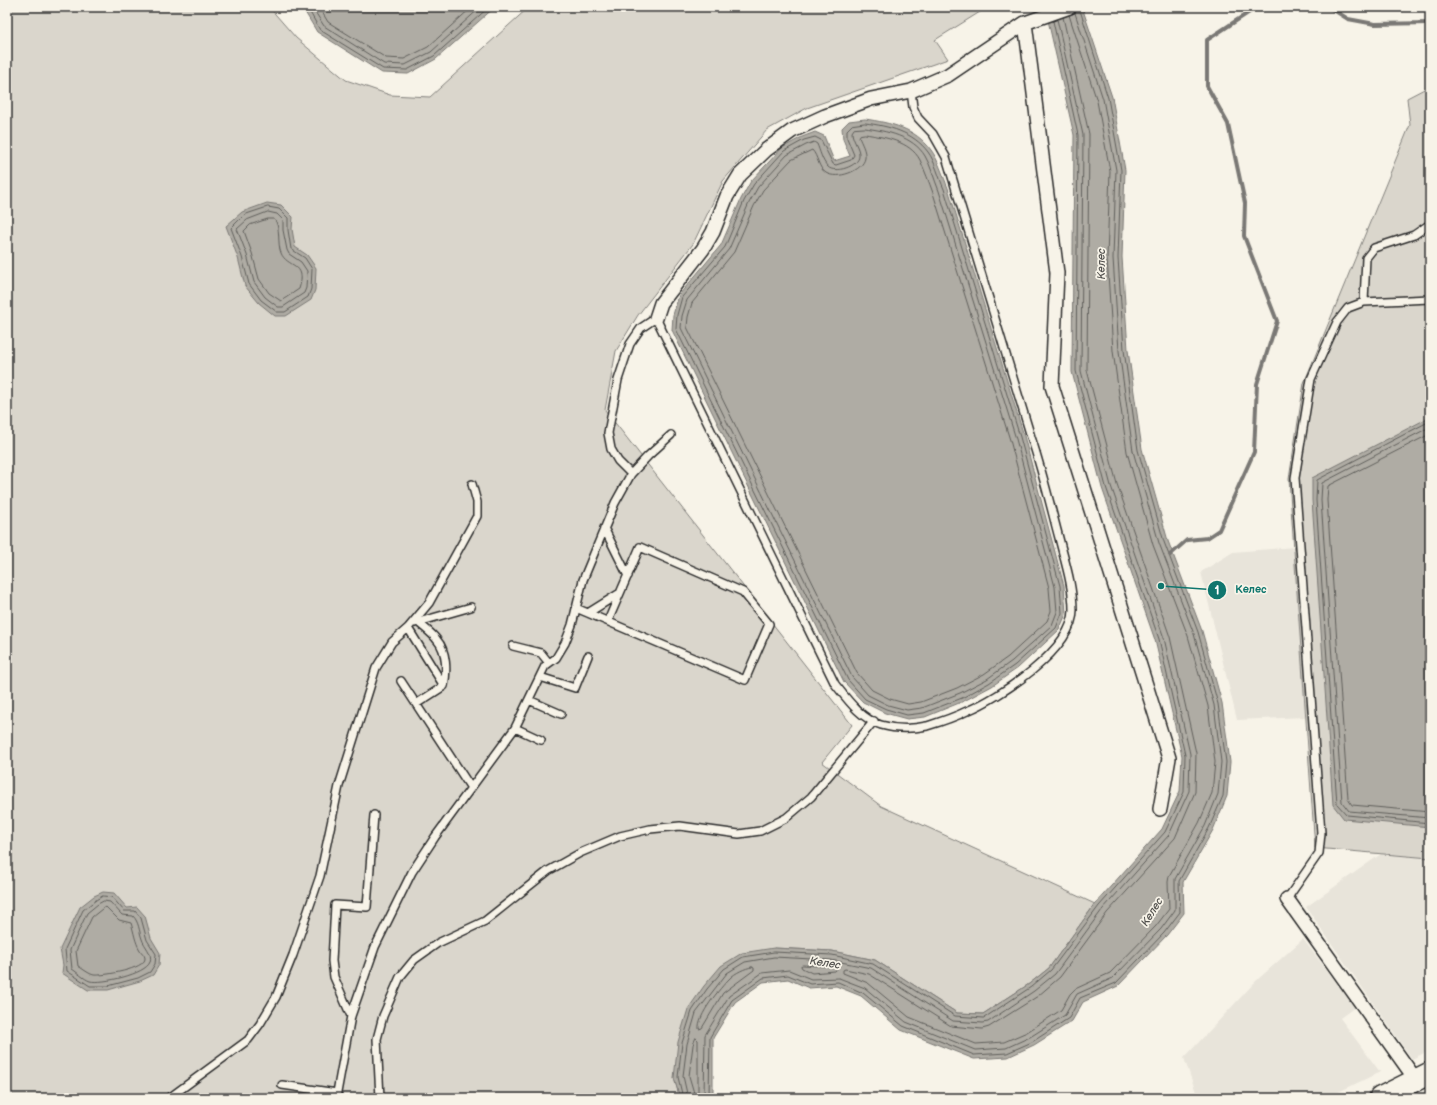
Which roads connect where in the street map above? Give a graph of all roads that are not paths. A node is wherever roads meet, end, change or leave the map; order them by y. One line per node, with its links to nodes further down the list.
1 (1070, 7): 2 (street)
2 (1025, 23): 3 (street); 32 (street)
3 (911, 92): 7 (street); 28 (lane)
4 (1430, 224): 6 (lane)
5 (1430, 299): 6 (lane)
6 (1364, 302): 34 (lane)
7 (656, 318): 9 (lane); 28 (lane)
8 (671, 435): 9 (lane)
9 (631, 474): 11 (lane)
10 (472, 484): 18 (lane)
11 (604, 528): 12 (lane); 15 (lane)
12 (628, 576): 13 (lane); 17 (lane)
13 (620, 593): 16 (lane); 17 (lane)
14 (471, 608): 18 (lane)
15 (576, 608): 16 (lane); 21 (lane)
16 (588, 613): 17 (lane)
17 (608, 621)
18 (413, 625): 24 (lane); 24 (lane); 39 (lane)
19 (513, 646): 21 (lane)
20 (588, 656): 22 (lane)
21 (550, 663): 22 (lane)
22 (540, 676): 25 (lane)
23 (400, 681): 26 (lane)
24 (444, 686): 26 (lane)
25 (529, 700): 27 (lane); 29 (lane)
26 (416, 704): 31 (lane)
27 (561, 714)
28 (874, 721): 40 (lane)
29 (515, 728): 30 (lane); 31 (lane)
30 (540, 740)
31 (471, 788): 35 (lane)
32 (1160, 809)
33 (374, 815): 35 (lane)
34 (1287, 899): 36 (street)
35 (351, 1016): 38 (lane)
36 (1423, 1077): 41 (main road)
37 (282, 1085): 38 (lane)
38 (337, 1096)
39 (168, 1098)
40 (380, 1098)
41 (1380, 1098)

